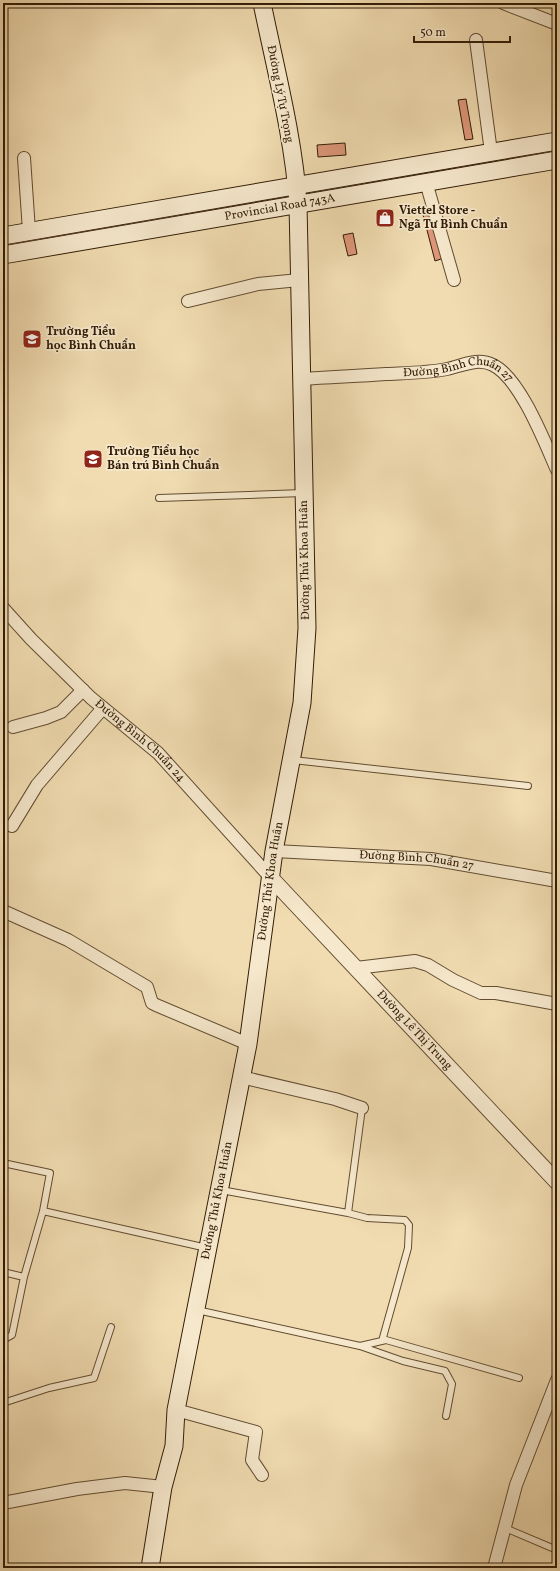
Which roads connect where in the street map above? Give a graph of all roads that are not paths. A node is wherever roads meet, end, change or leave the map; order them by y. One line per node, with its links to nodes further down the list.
1 (262, 3): 10 (main road, Đường Lý Tự Trọng)
2 (503, 3): 3 (street)
3 (557, 24)
4 (476, 40): 6 (street)
5 (557, 141): 6 (main road, Provincial Road 743A)
6 (491, 152): 10 (main road, Provincial Road 743A)
7 (24, 158): 12 (street)
8 (557, 160): 9 (main road, Provincial Road 743A)
9 (426, 182): 11 (main road, Provincial Road 743A); 16 (street)
10 (296, 185): 11 (main road, Đường Thủ Khoa Huân); 12 (main road, Provincial Road 743A)
11 (298, 204): 14 (main road, Provincial Road 743A); 15 (main road, Đường Thủ Khoa Huân)
12 (29, 231): 13 (main road, Provincial Road 743A)
13 (3, 236)
14 (3, 255)
15 (299, 280): 17 (street); 18 (main road, Đường Thủ Khoa Huân)
16 (454, 280)
17 (188, 301)
18 (302, 379): 19 (street, Đường Bình Chuẩn 27); 20 (main road, Đường Thủ Khoa Huân)
19 (557, 470)
20 (304, 493): 21 (lane); 26 (main road, Đường Thủ Khoa Huân)
21 (159, 498)
22 (3, 608): 23 (street, Đường Bình Chuẩn 24)
23 (83, 690): 24 (street, Đường Bình Chuẩn 24); 25 (street)
24 (103, 708): 28 (street); 30 (street, Đường Bình Chuẩn 24)
25 (13, 727)
26 (292, 760): 27 (lane); 29 (main road, Đường Thủ Khoa Huân)
27 (528, 786)
28 (12, 826)
29 (274, 851): 30 (main road, Đường Thủ Khoa Huân); 31 (street, Đường Bình Chuẩn 27)
30 (271, 878): 33 (street, Đường Lê Thị Trung); 35 (main road, Đường Thủ Khoa Huân)
31 (557, 881)
32 (3, 911): 35 (street)
33 (356, 968): 34 (street); 39 (street, Đường Lê Thị Trung)
34 (557, 1004)
35 (248, 1044): 36 (main road, Đường Thủ Khoa Huân)
36 (241, 1077): 37 (street); 40 (main road, Đường Thủ Khoa Huân)
37 (362, 1108): 42 (lane)
38 (3, 1163): 41 (lane)
39 (557, 1182)
40 (219, 1190): 42 (lane); 43 (main road, Đường Thủ Khoa Huân)
41 (43, 1211): 43 (lane); 45 (lane)
42 (348, 1213): 49 (lane)
43 (208, 1248): 46 (main road, Đường Thủ Khoa Huân)
44 (3, 1272): 45 (lane)
45 (24, 1277): 48 (lane)
46 (196, 1309): 50 (lane); 54 (main road, Đường Thủ Khoa Huân)
47 (111, 1327): 53 (lane)
48 (3, 1340)
49 (382, 1341): 50 (lane); 51 (lane)
50 (360, 1346): 55 (lane)
51 (519, 1378)
52 (557, 1380): 59 (street)
53 (3, 1403)
54 (176, 1410): 56 (street); 57 (main road, Đường Thủ Khoa Huân)
55 (446, 1416)
56 (262, 1475)
57 (163, 1487): 58 (street); 61 (main road, Đường Thủ Khoa Huân)
58 (3, 1503)
59 (505, 1528): 60 (lane); 62 (street)
60 (557, 1550)
61 (150, 1568)
62 (494, 1568)

